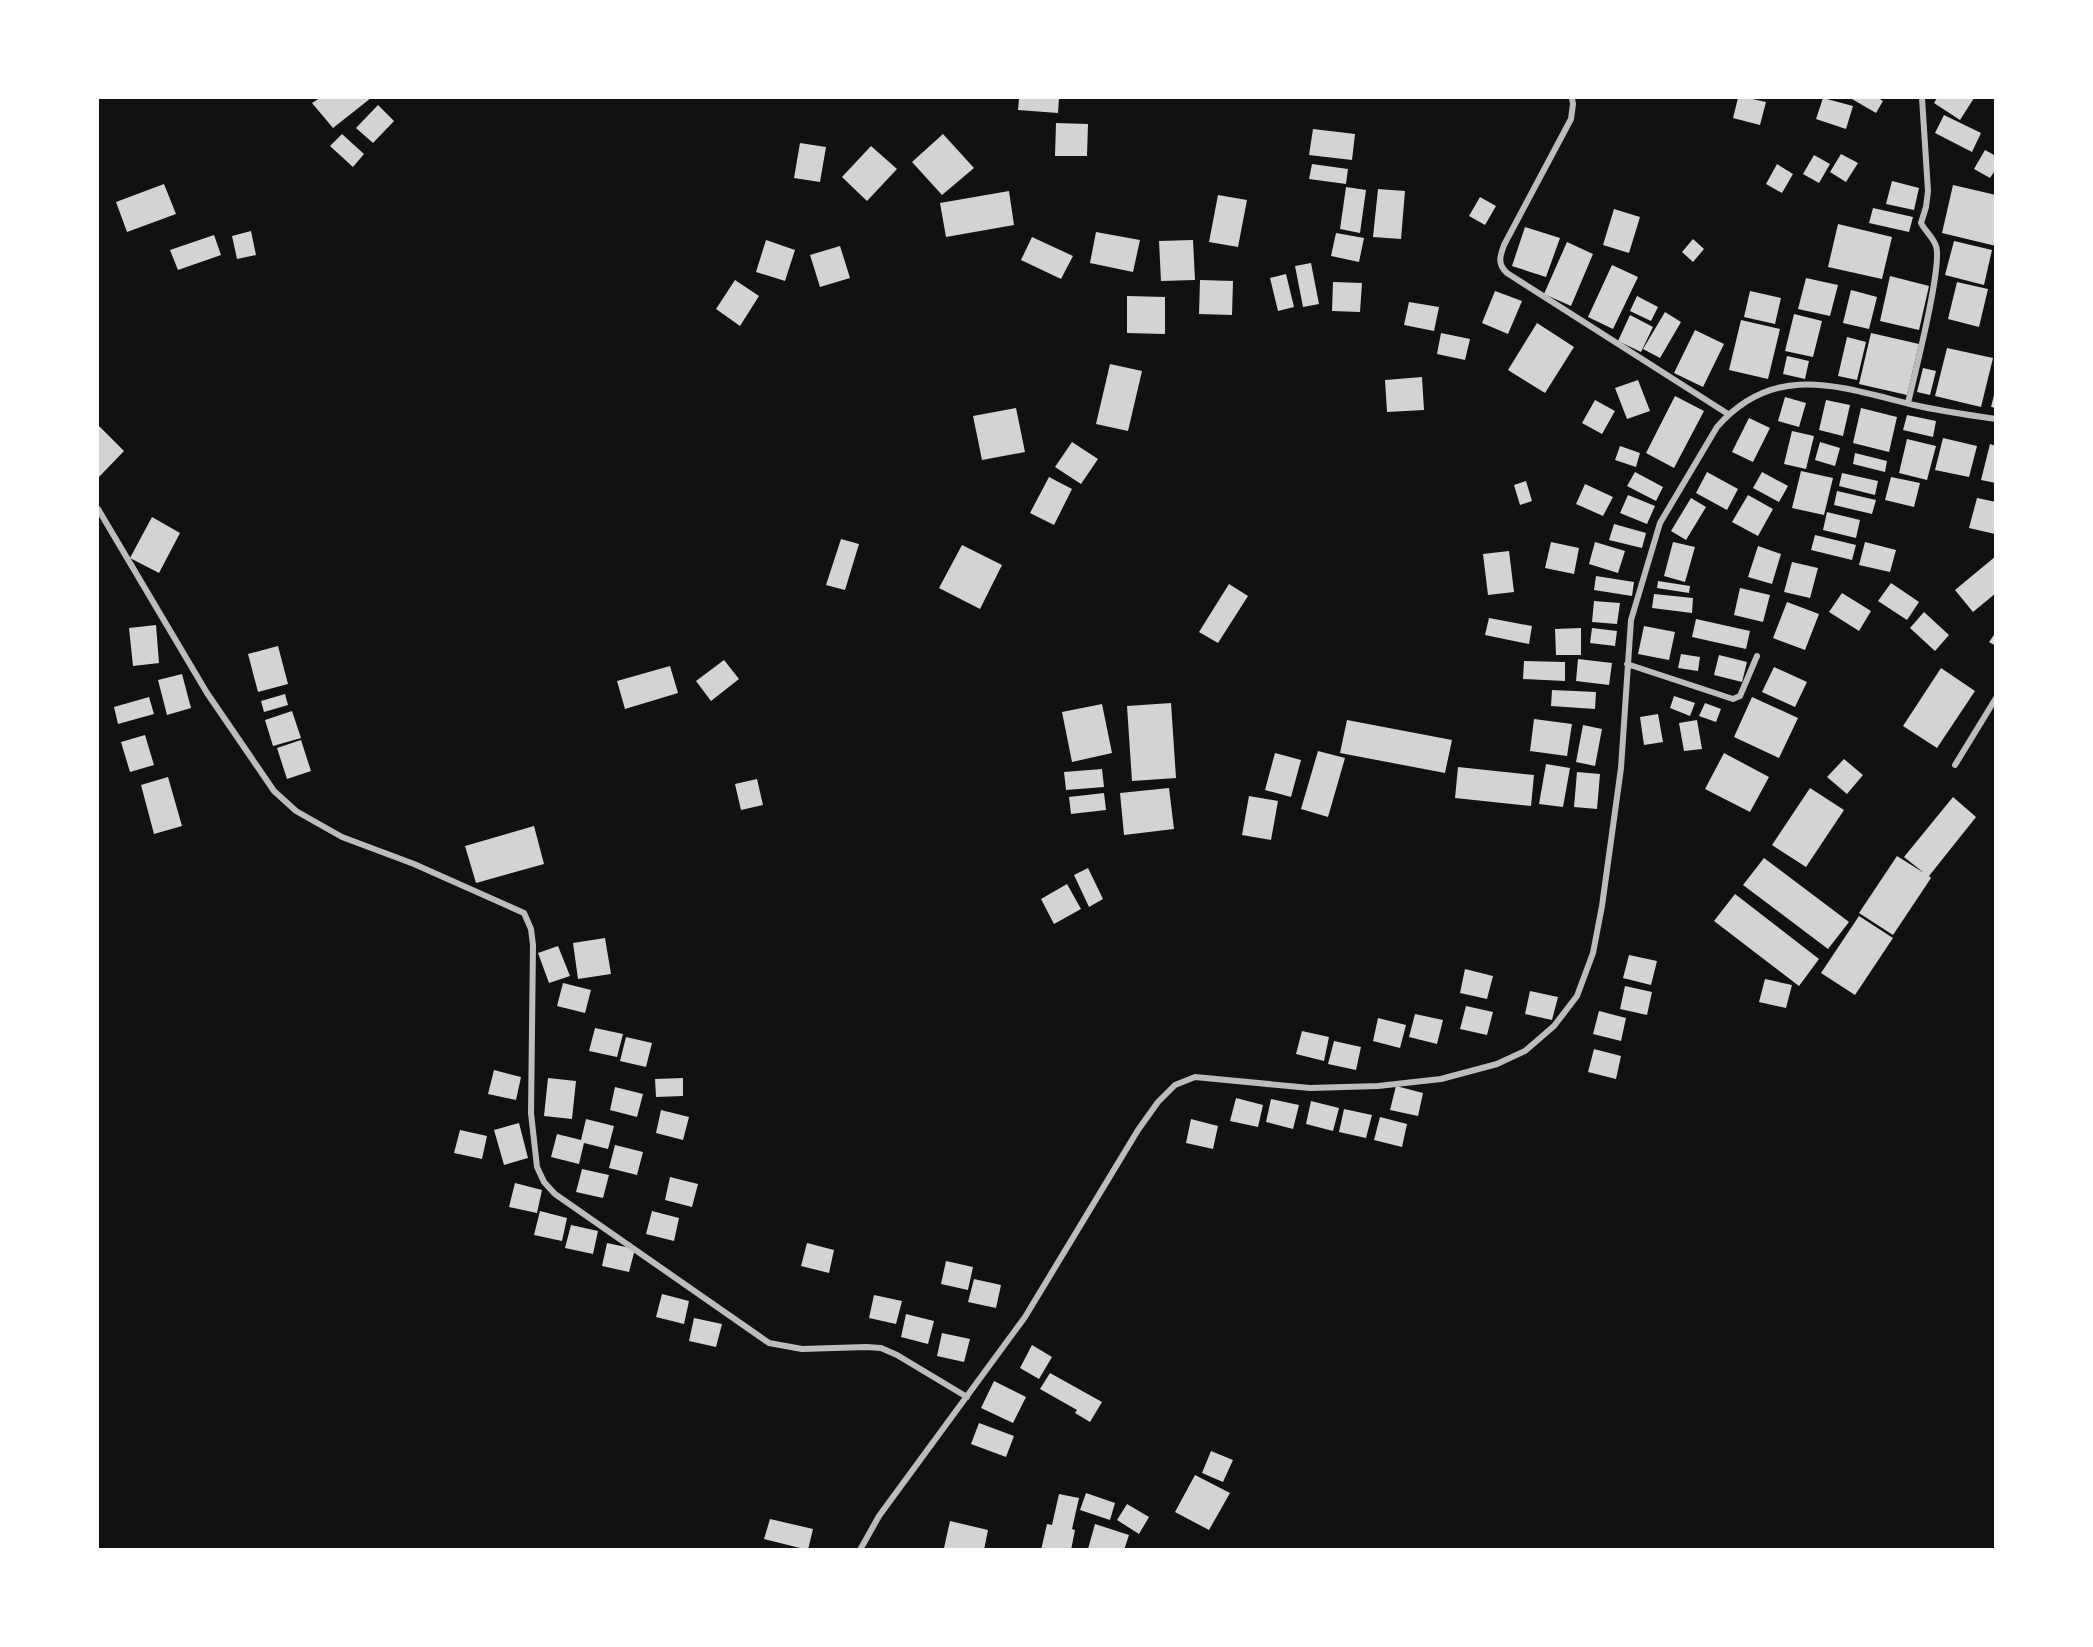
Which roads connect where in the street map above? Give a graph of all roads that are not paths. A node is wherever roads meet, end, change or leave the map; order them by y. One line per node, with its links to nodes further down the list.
1 (1572, 98): 4 (street)
2 (1922, 98): 3 (street)
3 (1908, 403): 4 (street); 5 (street)
4 (1728, 414): 8 (street)
5 (1995, 419)
6 (98, 509): 11 (street)
7 (1757, 656): 8 (street)
8 (1627, 664): 11 (street)
9 (1995, 698): 10 (street)
10 (1955, 765)
11 (967, 1397): 12 (street)
12 (860, 1550)

